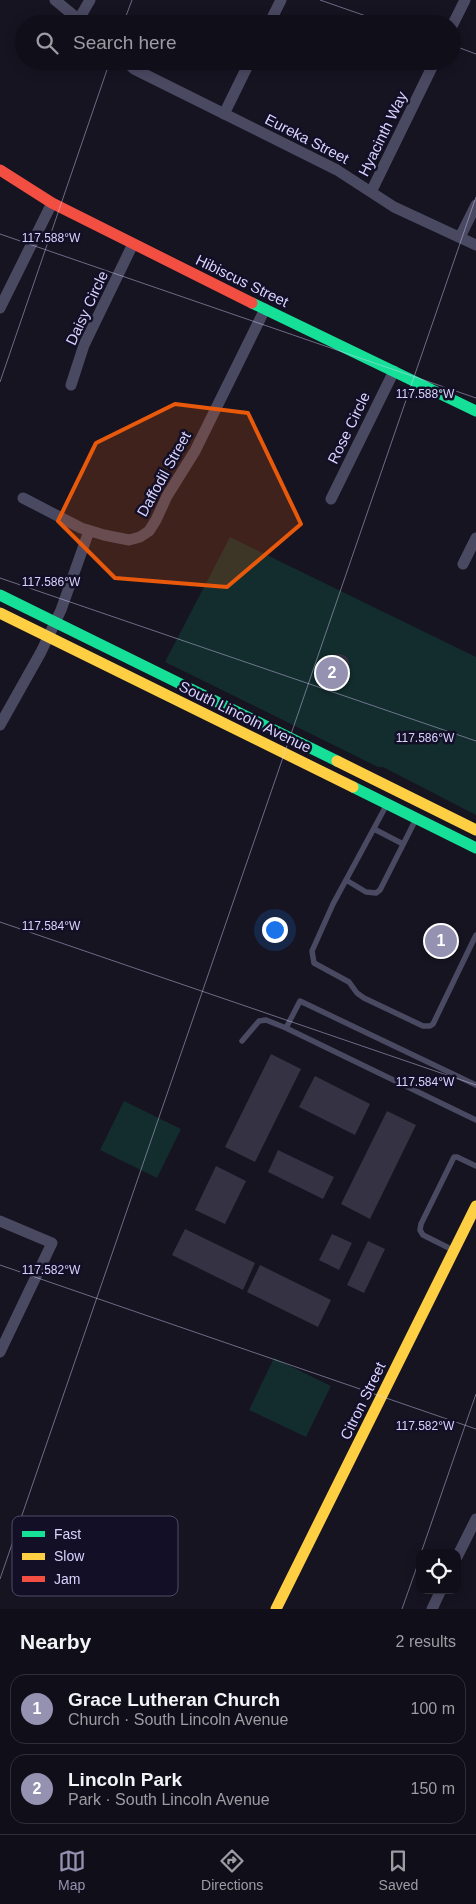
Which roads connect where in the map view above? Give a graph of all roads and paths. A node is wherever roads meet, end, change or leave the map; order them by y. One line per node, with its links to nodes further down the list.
1 (55, 0): 5 (street)
2 (90, 0): 6 (street)
3 (281, 0): 7 (street)
4 (465, 0): 8 (street)
5 (73, 15)
6 (85, 15)
7 (274, 15)
8 (458, 15)
9 (136, 70): 12 (street, Eureka Street)
10 (246, 70): 12 (street)
11 (431, 70): 14 (street, Hyacinth Way)
12 (224, 114): 14 (street, Eureka Street)
13 (0, 170): 15 (main road, Hibiscus Street)
14 (371, 192): 17 (street, Eureka Street)
15 (52, 203): 18 (main road, Hibiscus Street); 20 (street)
16 (476, 204): 17 (street)
17 (460, 237): 19 (street, Eureka Street)
18 (133, 244): 21 (main road, Hibiscus Street); 23 (street, Daisy Circle)
19 (476, 245)
20 (0, 308)
21 (265, 309): 22 (main road, Hibiscus Street); 27 (street, Daffodil Street)
22 (394, 370): 24 (main road, Hibiscus Street); 26 (street, Rose Circle)
23 (71, 385)
24 (476, 411)
25 (23, 498): 27 (street, Daffodil Street)
26 (331, 499)
27 (89, 531): 32 (street)
28 (476, 538): 29 (street)
29 (463, 564)
30 (0, 595): 32 (main road, South Lincoln Avenue)
31 (0, 613): 33 (main road, South Lincoln Avenue)
32 (55, 622): 33 (street); 38 (main road, South Lincoln Avenue)
33 (48, 637): 34 (street); 35 (main road, South Lincoln Avenue)
34 (2, 718)
35 (387, 804): 36 (main road, South Lincoln Avenue); 37 (lane)
36 (416, 819): 39 (lane); 40 (main road, South Lincoln Avenue)
37 (374, 830): 39 (lane); 41 (lane)
38 (476, 830)
39 (403, 844): 41 (lane)
40 (476, 848)
41 (346, 880): 42 (lane)
42 (476, 935)
43 (286, 1028): 44 (lane); 45 (lane); 46 (lane)
44 (242, 1041)
45 (476, 1085)
46 (476, 1120)
47 (476, 1166): 50 (lane)
48 (476, 1206): 50 (main road, Citron Street)
49 (0, 1221): 51 (street)
50 (454, 1251): 55 (main road, Citron Street)
51 (0, 1352)
52 (476, 1520): 53 (street)
53 (461, 1549)
54 (439, 1594): 56 (street)
55 (276, 1609)
56 (432, 1609)

